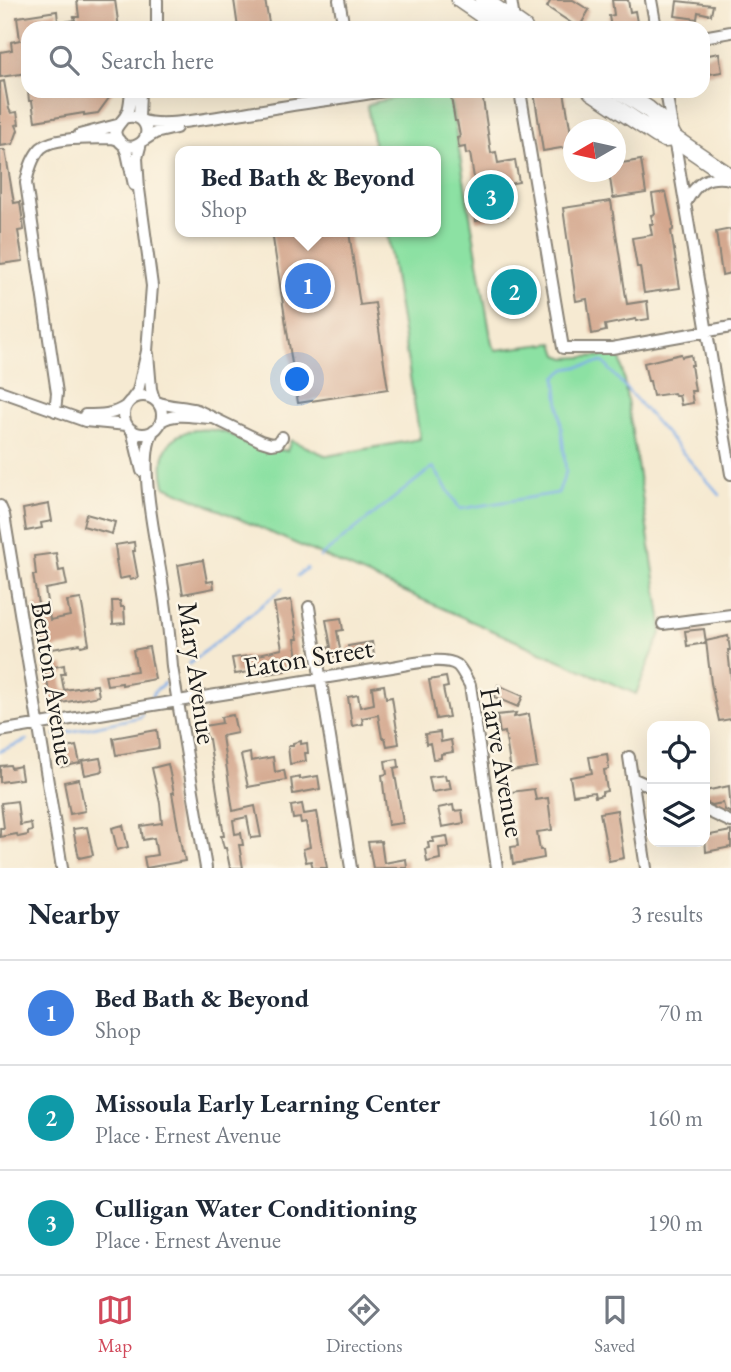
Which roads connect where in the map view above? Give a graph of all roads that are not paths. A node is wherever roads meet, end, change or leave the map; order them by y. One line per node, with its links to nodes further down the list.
1 (157, 0): 7 (street)
2 (340, 0): 8 (street)
3 (460, 0): 9 (highway)
4 (484, 0): 10 (highway)
5 (511, 0): 11 (street)
6 (651, 0): 12 (street)
7 (156, 21)
8 (343, 21)
9 (499, 21)
10 (503, 21)
11 (509, 21)
12 (655, 21)
13 (731, 32): 14 (street)
14 (710, 36)
15 (130, 98): 24 (street)
16 (141, 98): 22 (street)
17 (326, 98): 23 (street)
18 (521, 98): 33 (street)
19 (602, 98): 25 (highway)
20 (631, 98): 25 (highway)
21 (667, 98): 25 (street)
22 (140, 119): 23 (street); 24 (street); 27 (street)
23 (202, 119): 27 (street)
24 (120, 122): 26 (street); 28 (street)
25 (674, 138): 29 (highway); 30 (street)
26 (67, 140): 28 (street); 38 (street)
27 (142, 141): 28 (street); 31 (street)
28 (121, 142): 31 (street)
29 (731, 178): 30 (street)
30 (685, 204): 33 (street)
31 (141, 207): 34 (street)
32 (731, 327): 33 (street)
33 (708, 331): 43 (street)
34 (148, 347): 36 (street); 37 (street)
35 (0, 391): 38 (street)
36 (155, 400): 37 (street); 39 (street); 40 (street)
37 (129, 403): 38 (street); 41 (street)
38 (55, 411): 41 (street)
39 (212, 418): 40 (street); 42 (street)
40 (157, 426): 41 (street); 44 (street, Mary Avenue)
41 (129, 428): 44 (street, Mary Avenue)
42 (282, 437)
43 (731, 474)
44 (147, 484): 51 (street, Mary Avenue)
45 (0, 506): 52 (street, Benton Avenue)
46 (309, 607): 50 (street)
47 (731, 615): 48 (street)
48 (663, 624)
49 (457, 665): 50 (street, Eaton Street); 62 (street, Harve Avenue)
50 (321, 678): 51 (street, Eaton Street); 61 (street)
51 (178, 701): 52 (street, Eaton Street); 60 (street, Mary Avenue)
52 (38, 726): 53 (street, Eaton Street); 59 (street, Benton Avenue)
53 (0, 731)
54 (629, 757): 55 (street)
55 (632, 778): 56 (street); 63 (street)
56 (647, 785)
57 (710, 812): 58 (street)
58 (731, 821)
59 (62, 868)
60 (206, 868)
61 (351, 868)
62 (497, 868)
63 (646, 868)

